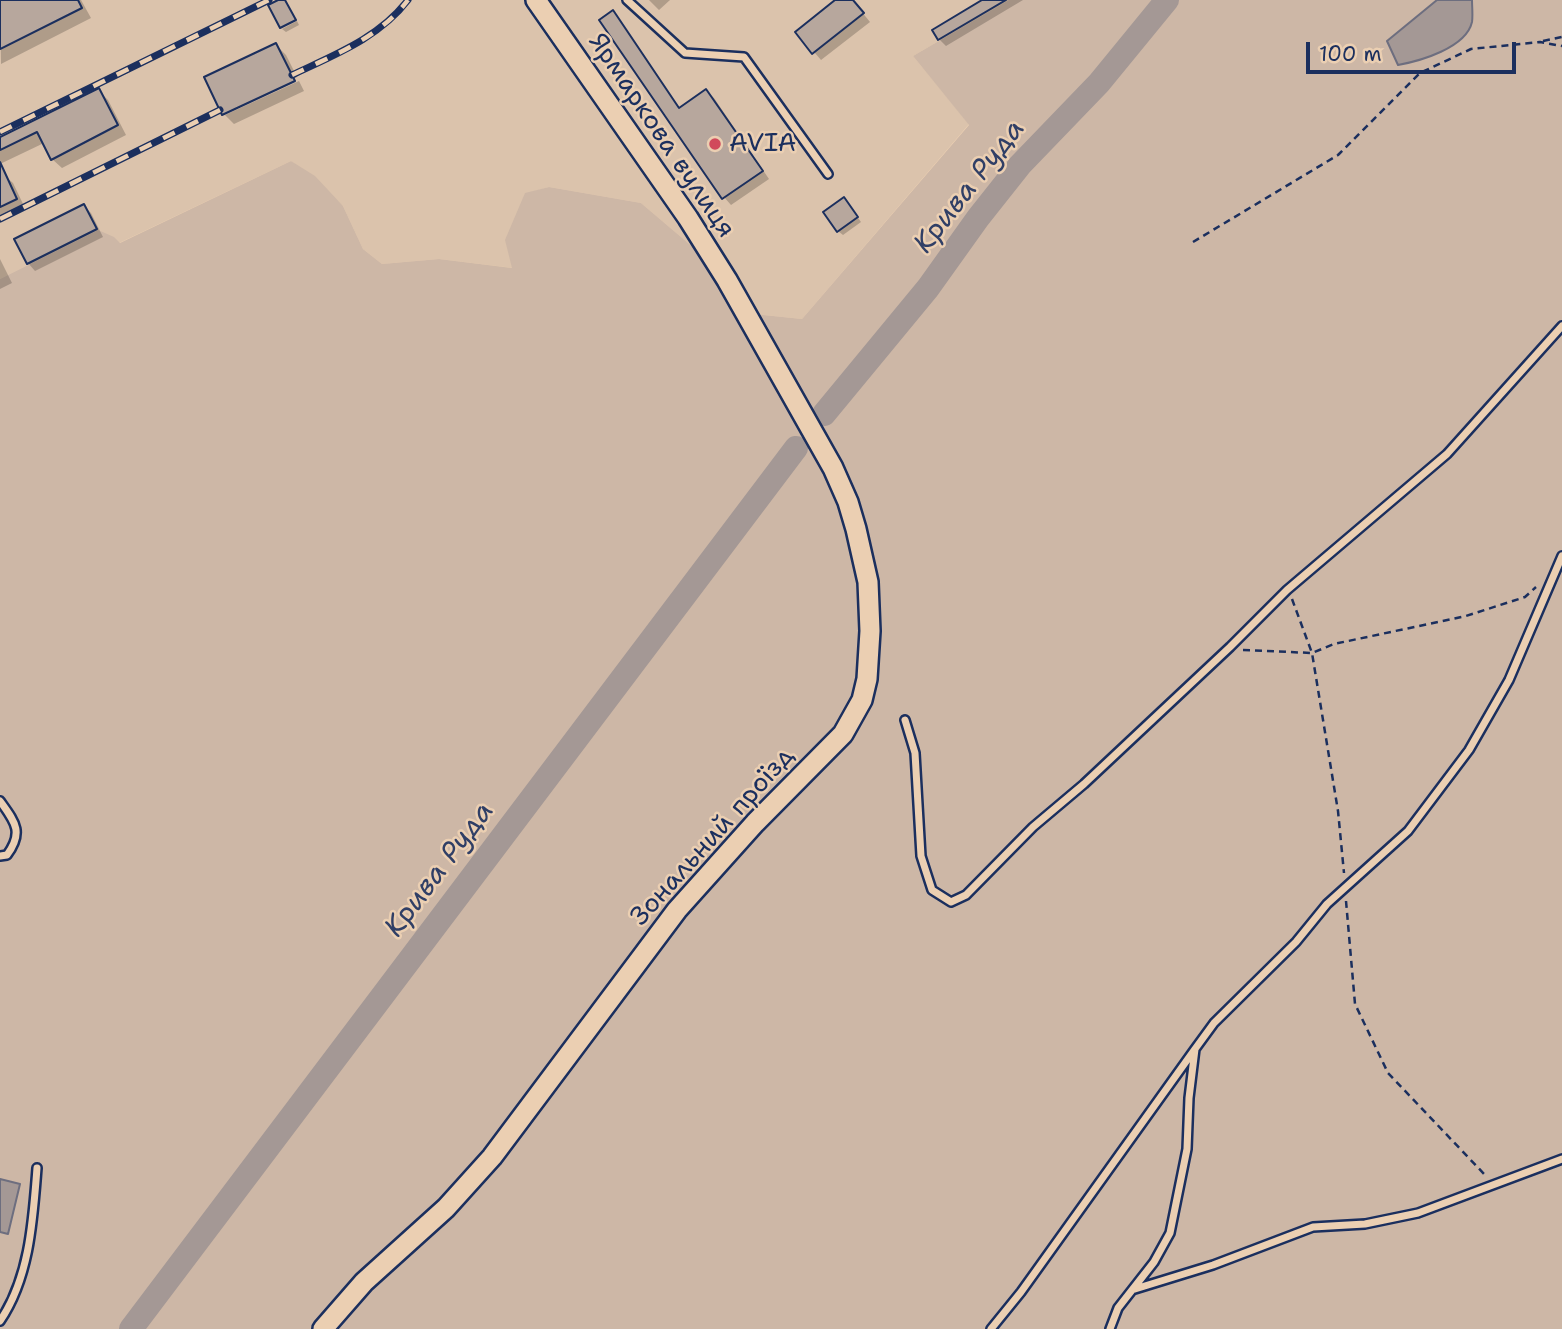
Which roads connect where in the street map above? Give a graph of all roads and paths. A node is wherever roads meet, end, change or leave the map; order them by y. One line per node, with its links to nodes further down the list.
1 (536, 0): 8 (street, Ярмаркова вулиця)
2 (627, 0): 6 (lane)
3 (1562, 37): 4 (path)
4 (1540, 42): 5 (path); 7 (path)
5 (1562, 46)
6 (828, 174)
7 (1193, 242)
8 (741, 304): 25 (street, Зональний проїзд)
9 (1562, 326): 12 (lane)
10 (1562, 556): 11 (lane)
11 (1554, 570): 14 (path); 18 (lane)
12 (1287, 590): 13 (lane); 14 (path)
13 (1230, 647): 14 (path); 15 (lane)
14 (1312, 653): 18 (path)
15 (905, 720)
16 (0, 801): 17 (lane)
17 (0, 856)
18 (1345, 887): 19 (lane); 22 (path)
19 (1195, 1049): 23 (lane); 26 (lane)
20 (1562, 1159): 22 (lane)
21 (37, 1168): 24 (lane)
22 (1495, 1184): 23 (lane)
23 (1134, 1289): 27 (lane)
24 (0, 1321)
25 (323, 1329)
26 (991, 1329)
27 (1110, 1329)

